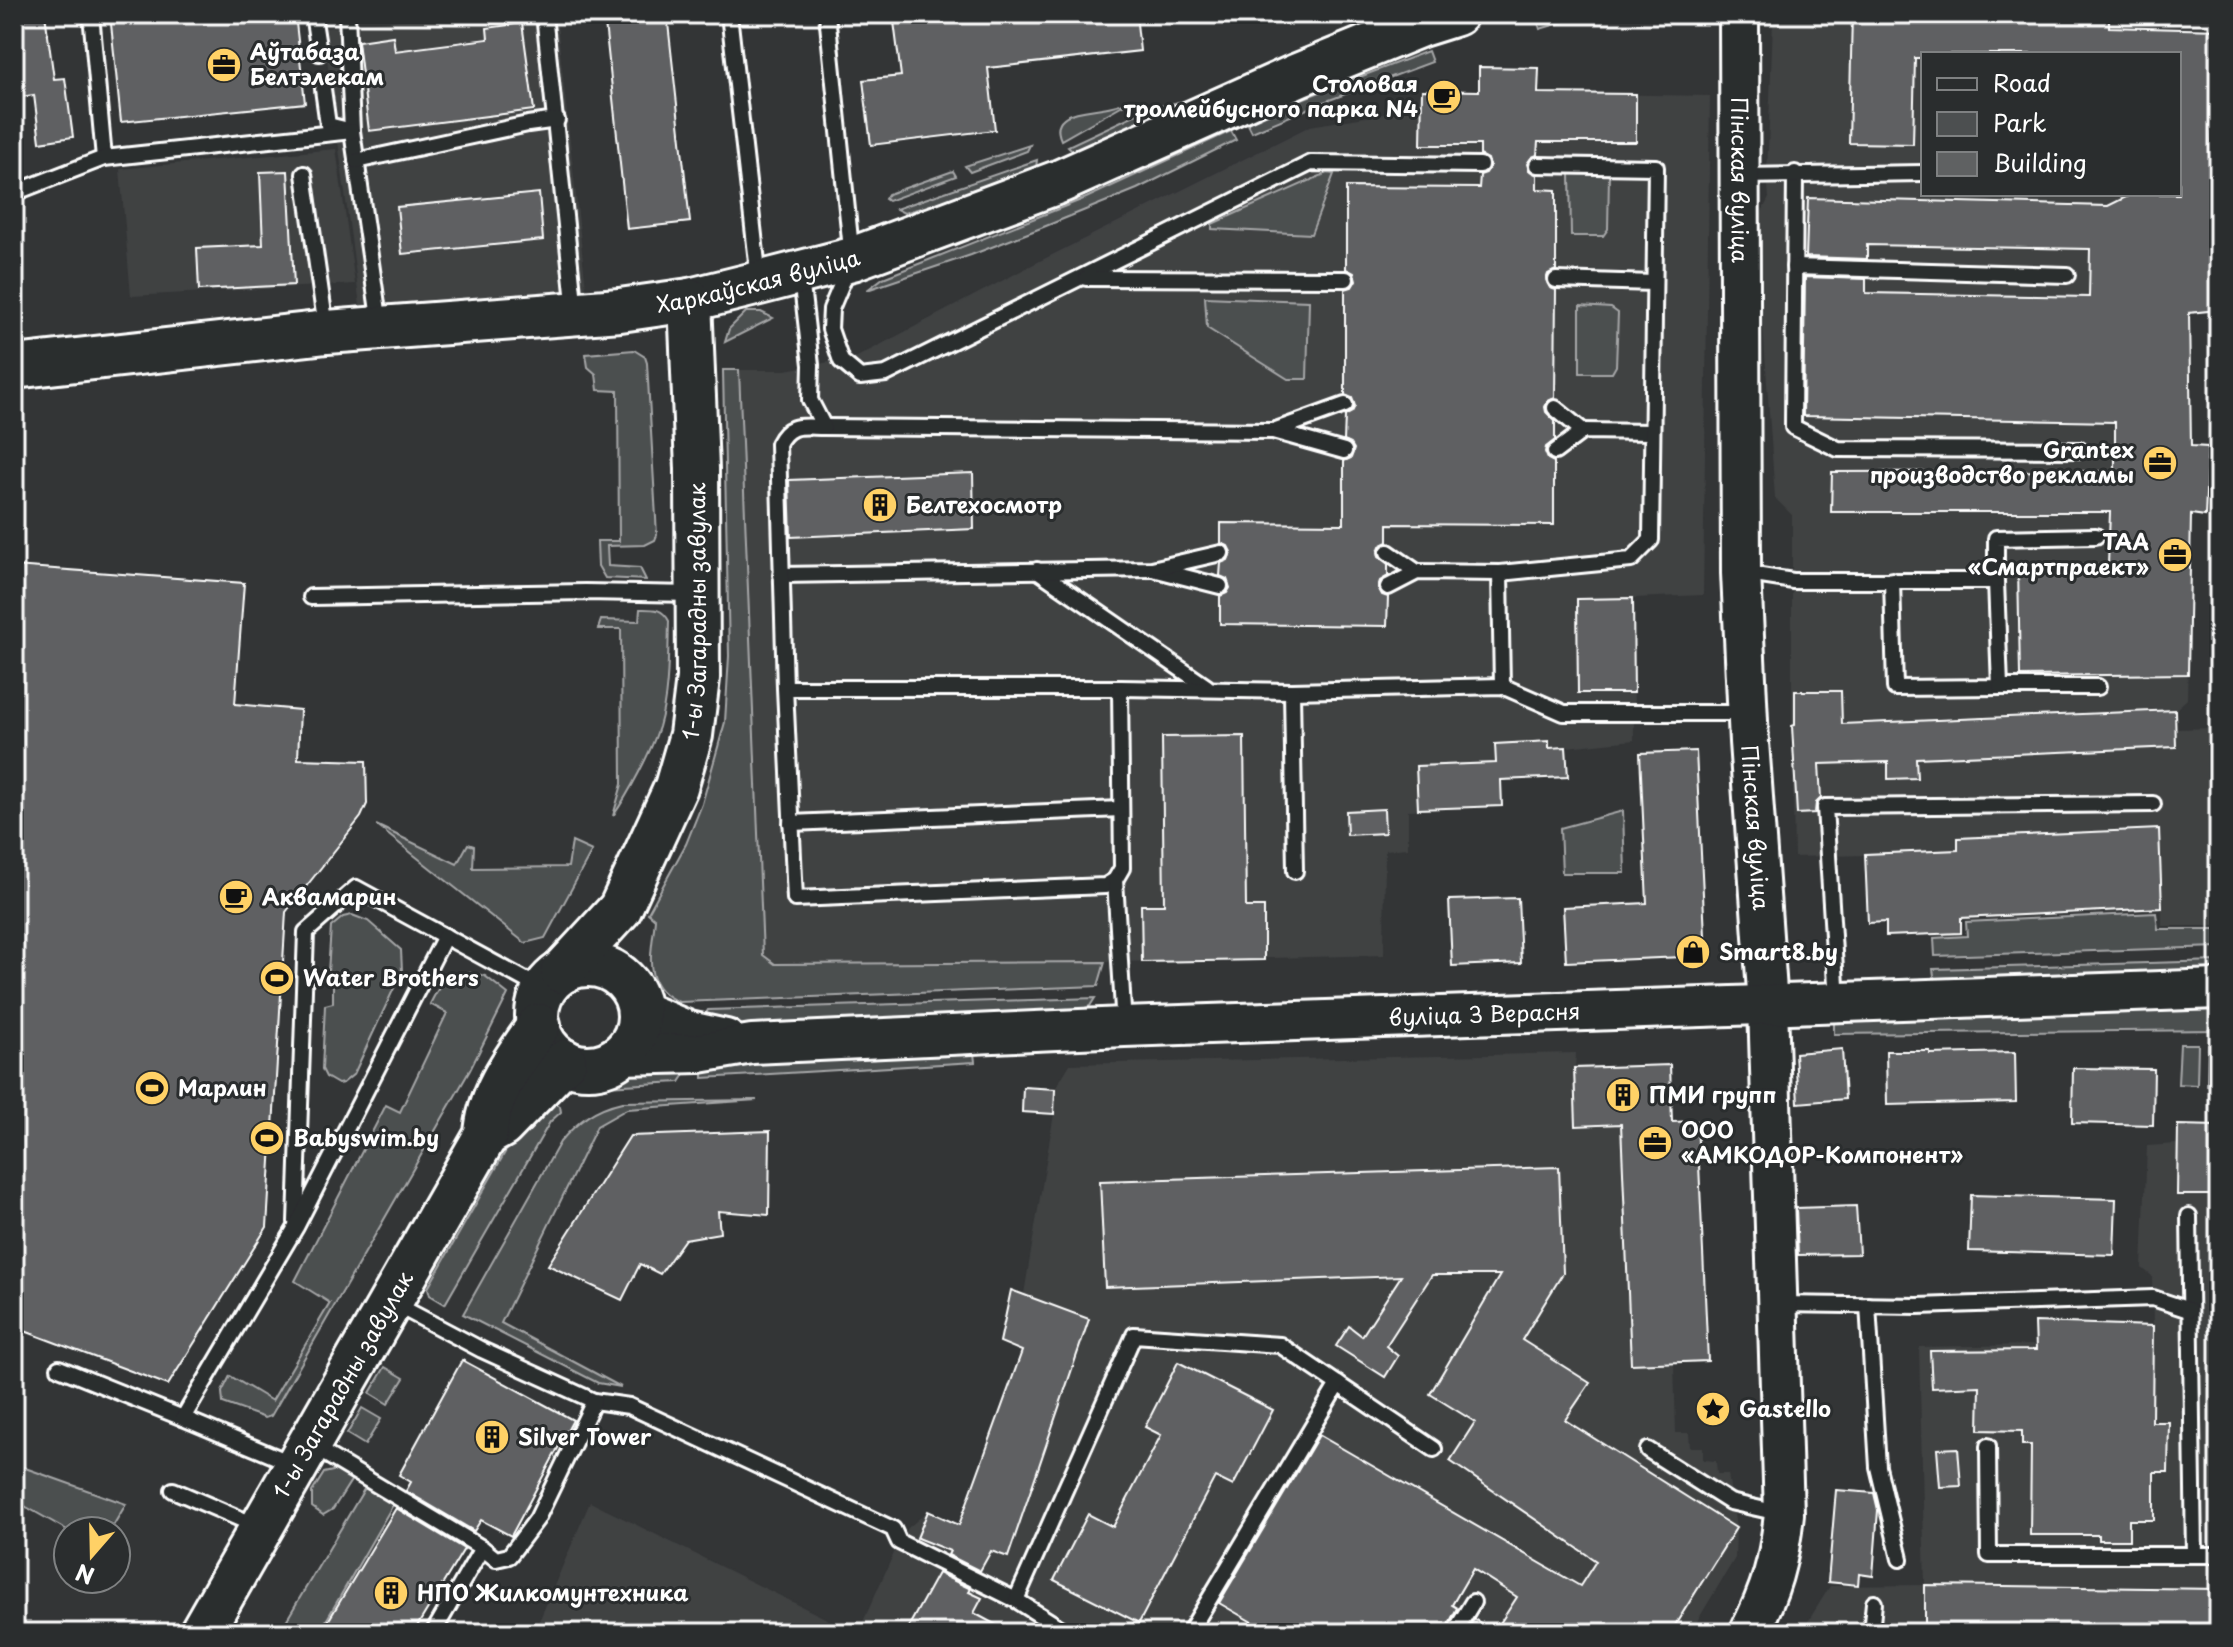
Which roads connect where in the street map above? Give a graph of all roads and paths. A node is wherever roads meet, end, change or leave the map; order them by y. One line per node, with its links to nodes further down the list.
1 (91, 14): 13 (lane)
2 (313, 14): 9 (lane)
3 (347, 14): 12 (lane)
4 (544, 14): 11 (lane)
5 (729, 14): 29 (lane)
6 (827, 14): 22 (lane)
7 (1456, 14): 22 (main road, Харкаўская вуліца)
8 (1739, 14): 20 (street, Пінская вуліца)
9 (319, 53)
10 (323, 89): 12 (lane)
11 (557, 120): 14 (lane); 32 (lane)
12 (352, 131): 13 (lane); 14 (lane)
13 (104, 158): 21 (lane)
14 (356, 161): 33 (lane)
15 (1480, 165): 26 (lane)
16 (1537, 165): 30 (lane)
17 (1795, 173): 18 (lane); 20 (lane); 23 (lane)
18 (1921, 173)
19 (304, 174): 34 (lane)
20 (1740, 176): 52 (street, Пінская вуліца)
21 (14, 193)
22 (852, 259): 24 (main road, Харкаўская вуліца); 26 (lane)
23 (1794, 267): 25 (lane); 42 (lane)
24 (801, 273): 29 (main road, Харкаўская вуліца); 38 (lane)
25 (2067, 275)
26 (1080, 278): 27 (lane)
27 (1346, 279)
28 (1556, 280): 30 (lane)
29 (759, 283): 31 (main road, Харкаўская вуліца)
30 (1654, 283): 41 (lane)
31 (690, 300): 32 (main road, Харкаўская вуліца); 58 (main road, 1-ы Загарадны завулак)
32 (576, 315): 33 (main road, Харкаўская вуліца)
33 (380, 329): 34 (main road, Харкаўская вуліца)
34 (327, 332): 35 (main road, Харкаўская вуліца)
35 (14, 367)
36 (1345, 405): 39 (lane)
37 (1555, 408): 40 (lane)
38 (824, 427): 39 (lane); 53 (lane)
39 (1273, 431): 43 (lane)
40 (1583, 431): 41 (lane); 44 (lane)
41 (1652, 432): 51 (lane)
42 (2080, 450)
43 (1344, 451)
44 (1555, 452)
45 (2096, 536): 55 (lane)
46 (1388, 552): 50 (lane)
47 (1221, 553): 48 (lane)
48 (1152, 569): 49 (lane); 56 (lane)
49 (1037, 570): 53 (lane); 65 (lane)
50 (1417, 572): 51 (lane); 57 (lane)
51 (1500, 573): 60 (lane)
52 (1741, 573): 54 (lane); 67 (street, Пінская вуліца)
53 (781, 575): 63 (lane)
54 (1892, 580): 55 (lane); 61 (lane)
55 (1996, 581): 61 (lane)
56 (1220, 586)
57 (1388, 587)
58 (697, 594): 59 (lane); 75 (main road, 1-ы Загарадны завулак)
59 (311, 597)
60 (1502, 686): 66 (lane); 67 (lane)
61 (2000, 687): 62 (lane)
62 (2098, 687)
63 (785, 688): 64 (lane); 72 (lane)
64 (1120, 688): 65 (lane); 71 (lane)
65 (1208, 688): 66 (lane)
66 (1292, 691): 73 (lane)
67 (1748, 713): 81 (street, Пінская вуліца)
68 (2219, 728): 69 (lane)
69 (2219, 738)
70 (2153, 804): 80 (lane)
71 (1121, 809): 72 (lane); 74 (lane)
72 (791, 823): 74 (lane)
73 (1295, 871)
74 (1115, 880): 82 (lane)
75 (620, 909): 78 (main road, 1-ы Загарадны завулак); 79 (main road, 1-ы Загарадны завулак)
76 (445, 936): 78 (lane); 88 (lane); 88 (lane)
77 (2219, 989): 80 (street, вуліца 3 Верасня)
78 (548, 996): 79 (main road); 85 (main road); 86 (main road, 1-ы Загарадны завулак)
79 (634, 997): 83 (street, вуліца 3 Верасня); 84 (main road)
80 (1837, 1002): 81 (street, вуліца 3 Верасня)
81 (1768, 1005): 82 (street, вуліца 3 Верасня); 90 (street, Пінская вуліца)
82 (1124, 1027): 83 (street, вуліца 3 Верасня)
83 (752, 1044): 84 (street, вуліца 3 Верасня)
84 (620, 1055): 85 (main road)
85 (565, 1061): 86 (main road, 1-ы Загарадны завулак)
86 (486, 1135): 89 (main road, 1-ы Загарадны завулак)
87 (2189, 1216): 92 (lane)
88 (296, 1227): 96 (lane)
89 (389, 1301): 95 (lane); 100 (main road, 1-ы Загарадны завулак)
90 (1778, 1304): 91 (lane); 102 (street, Пінская вуліца)
91 (1868, 1305): 92 (lane); 107 (lane)
92 (2189, 1310): 105 (lane)
93 (59, 1368): 96 (lane)
94 (1338, 1384): 98 (lane); 108 (lane); 114 (lane)
95 (594, 1401): 104 (lane); 108 (lane)
96 (183, 1418): 100 (lane)
97 (1988, 1446): 105 (lane)
98 (1434, 1449)
99 (1648, 1450): 102 (lane)
100 (302, 1455): 103 (main road, 1-ы Загарадны завулак); 104 (lane)
101 (173, 1490): 103 (lane)
102 (1784, 1514): 116 (street, Пінская вуліца)
103 (262, 1528): 111 (main road, 1-ы Загарадны завулак)
104 (482, 1548): 112 (lane)
105 (2194, 1555): 106 (lane)
106 (2219, 1555)
107 (1900, 1559)
108 (1016, 1600): 113 (lane)
109 (1473, 1602): 115 (lane)
110 (1874, 1603): 117 (lane)
111 (201, 1633)
112 (433, 1633)
113 (1068, 1633)
114 (1189, 1633)
115 (1454, 1633)
116 (1749, 1633)
117 (1871, 1633)

